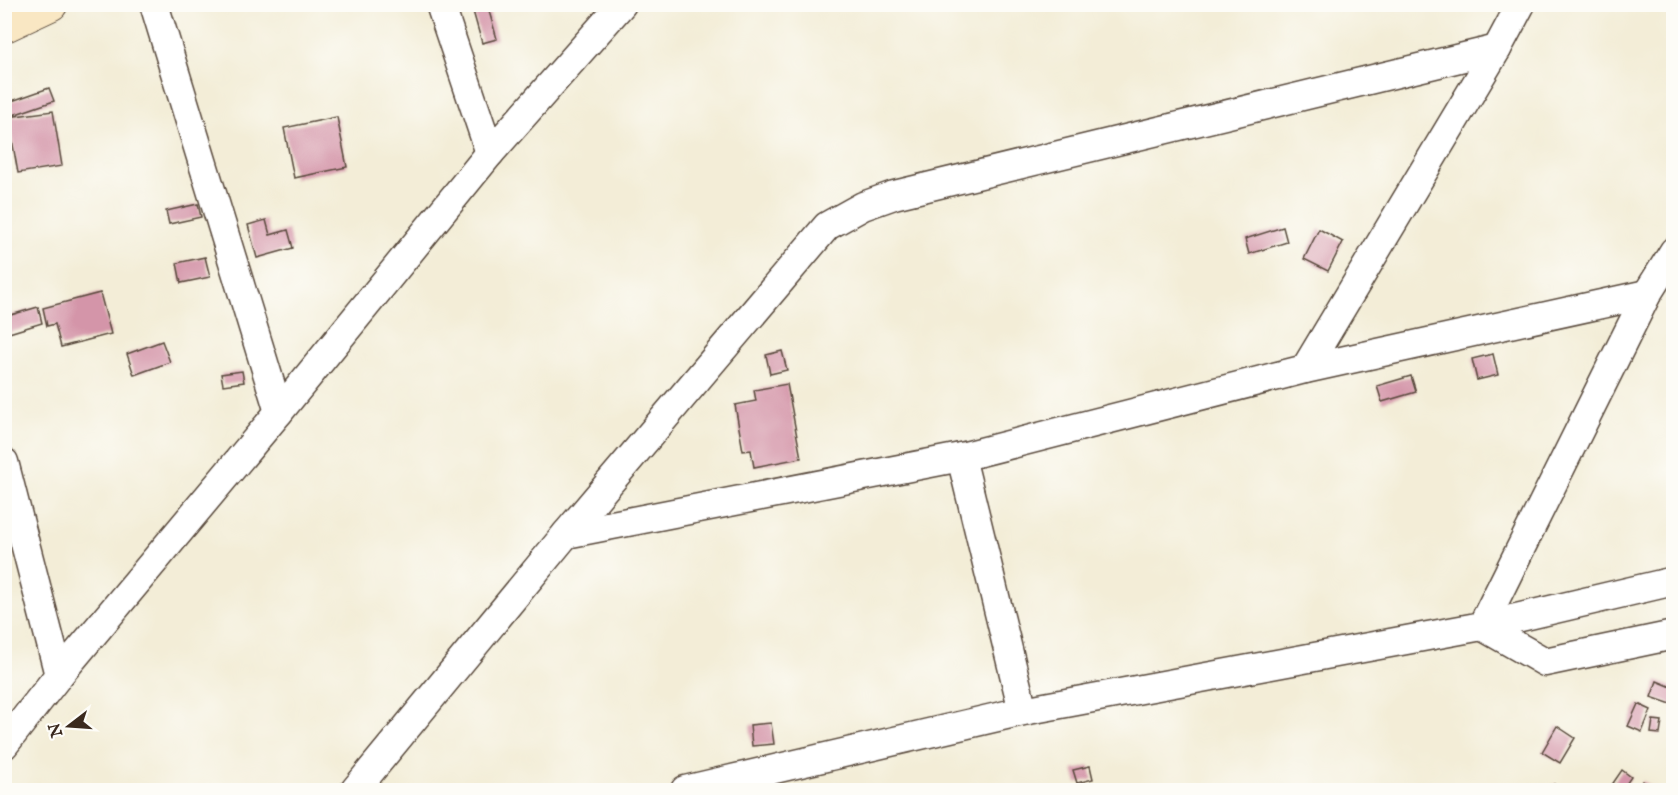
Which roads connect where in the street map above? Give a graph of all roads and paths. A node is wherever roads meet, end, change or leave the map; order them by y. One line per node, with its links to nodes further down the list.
1 (51, 4): 6 (street)
2 (154, 4): 12 (street)
3 (440, 4): 8 (street)
4 (622, 4): 8 (street)
5 (1521, 4): 7 (street)
6 (4, 26)
7 (1497, 49): 11 (street); 15 (street)
8 (490, 153): 12 (street)
9 (1674, 251): 10 (street)
10 (1647, 294): 11 (street); 17 (street)
11 (1305, 369): 13 (street)
12 (279, 412): 19 (street)
13 (961, 458): 15 (street); 20 (street)
14 (4, 462): 19 (street)
15 (566, 534): 22 (street)
16 (1674, 581): 17 (street)
17 (1482, 626): 18 (street); 20 (street)
18 (1674, 635)
19 (59, 675): 21 (street)
20 (1023, 711): 23 (street)
21 (4, 745)
22 (355, 790)
23 (685, 790)

